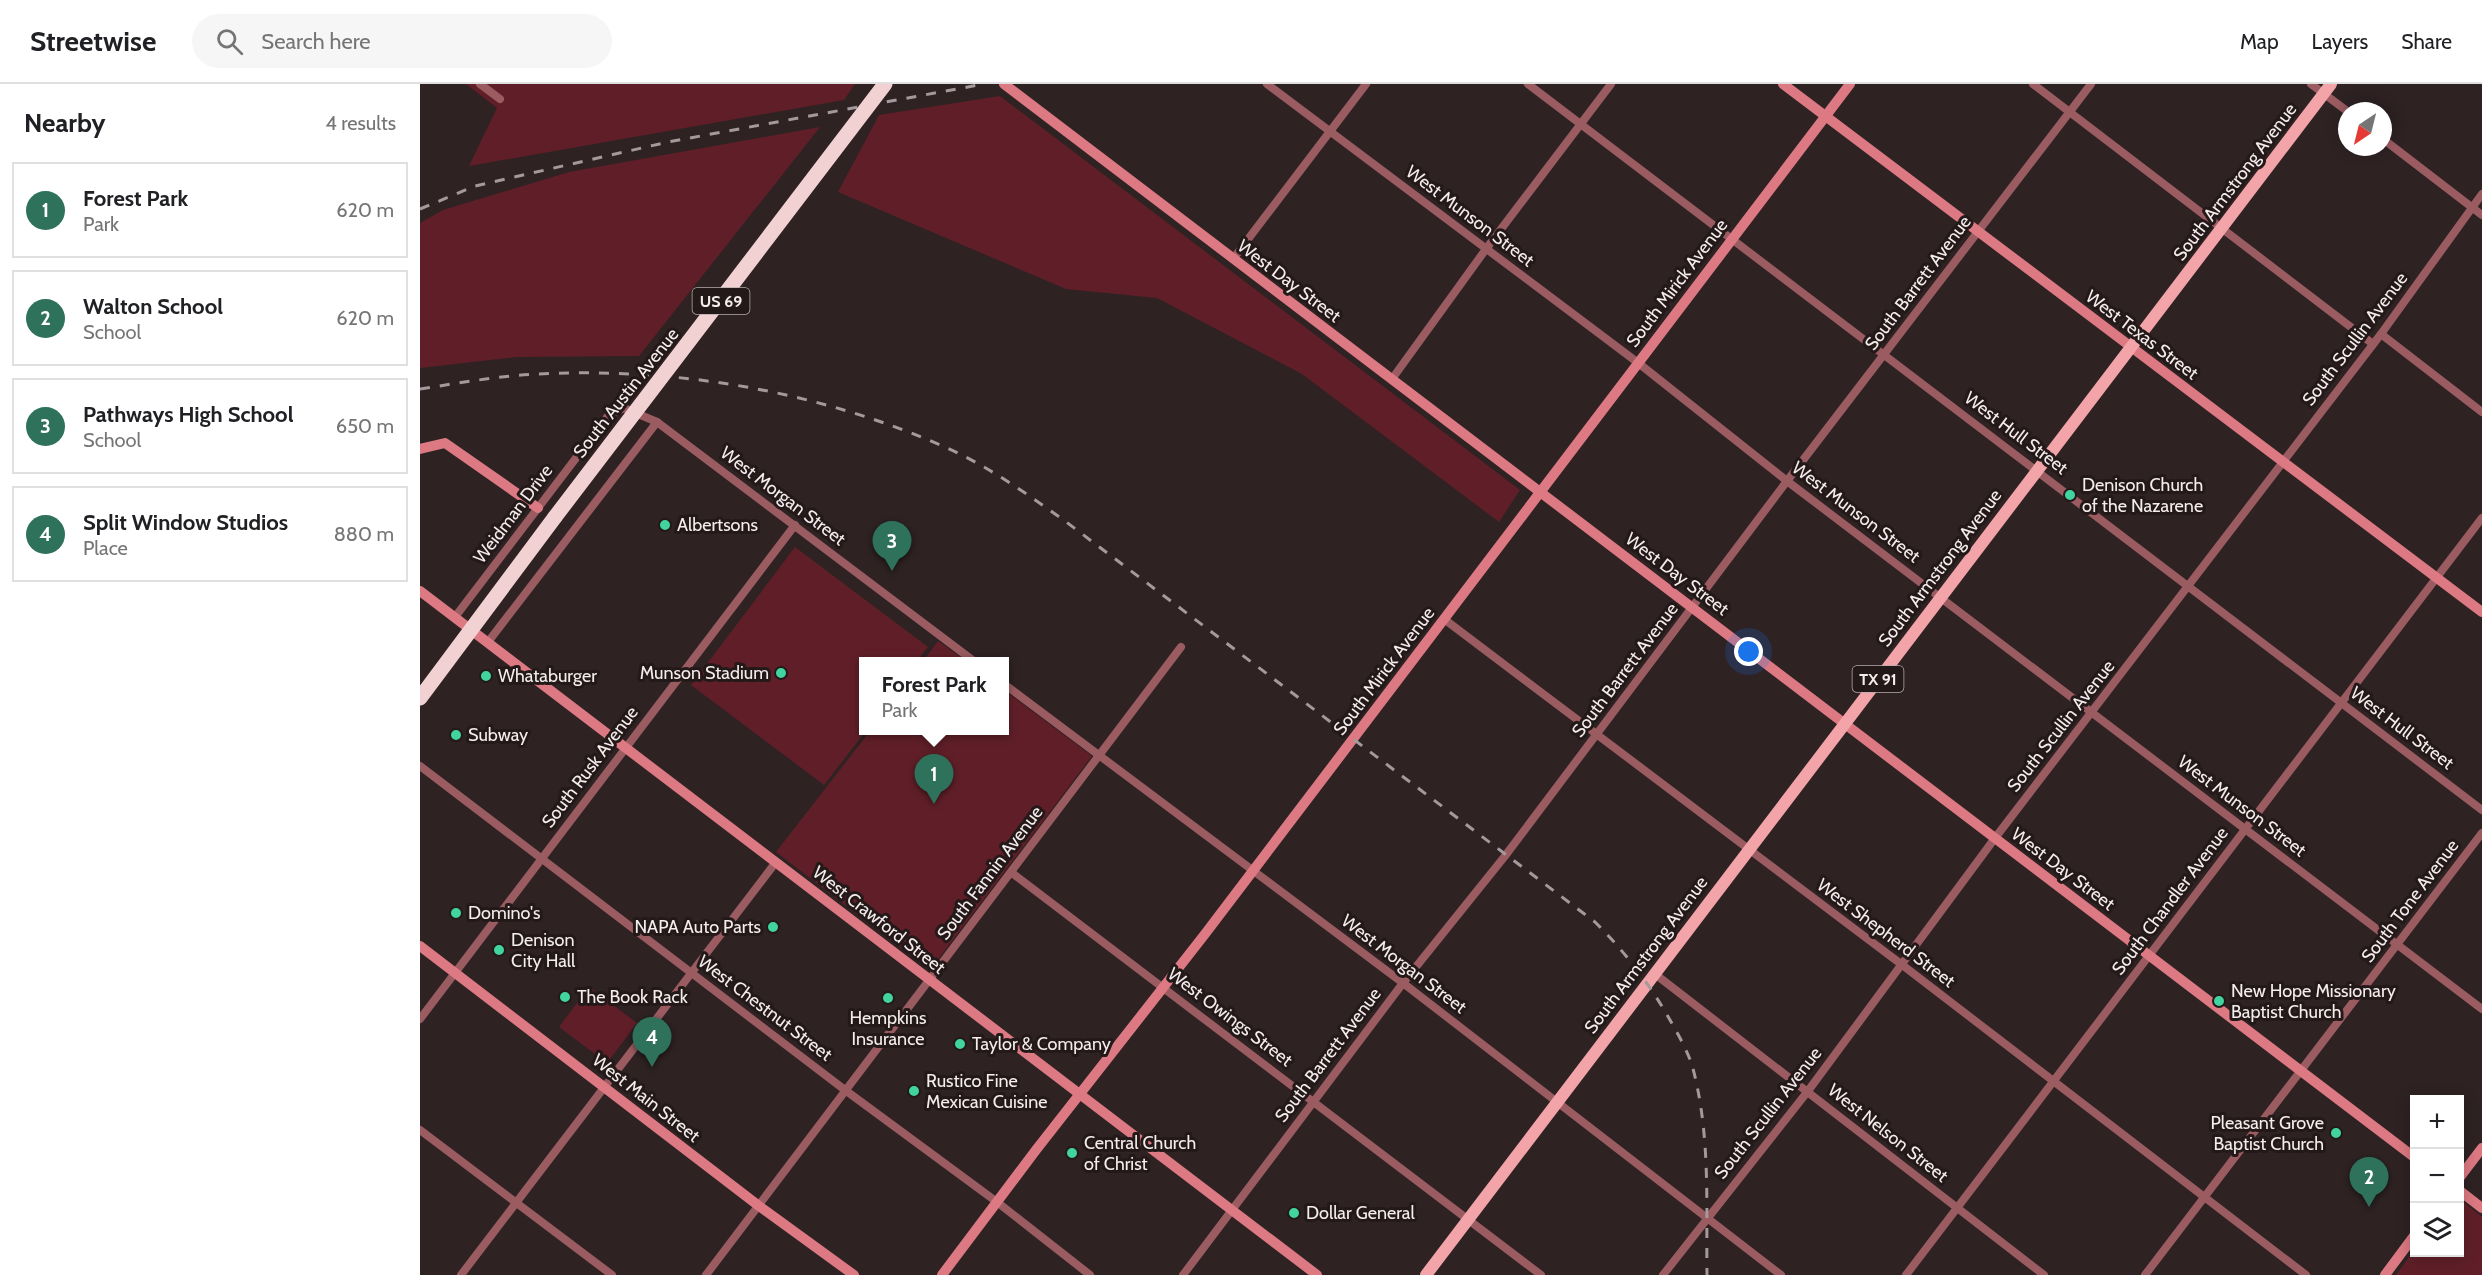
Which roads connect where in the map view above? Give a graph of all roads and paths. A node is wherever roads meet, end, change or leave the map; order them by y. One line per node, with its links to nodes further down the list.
1 (480, 84): 14 (street)
2 (885, 84): 53 (highway, South Austin Avenue / US 69, bridge)
3 (1004, 84): 28 (street, West Day Street)
4 (1267, 84): 19 (street, West Munson Street)
5 (1366, 84): 19 (street)
6 (1528, 84): 18 (street, West Hull Street)
7 (1611, 84): 18 (street)
8 (1783, 84): 17 (street, West Texas Street)
9 (1850, 84): 17 (street, South Mirick Avenue)
10 (2033, 84): 16 (street)
11 (2091, 84): 16 (street, South Barrett Avenue)
12 (2311, 84): 13 (street)
13 (2328, 89): 15 (street); 24 (main road, South Armstrong Avenue / TX 91)
14 (500, 99)
15 (2339, 102)
16 (2070, 112): 24 (street); 25 (street, South Barrett Avenue)
17 (1826, 117): 25 (street, West Texas Street); 26 (street, South Mirick Avenue)
18 (1580, 125): 26 (street, West Hull Street); 27 (street)
19 (1329, 131): 27 (street, West Munson Street); 28 (street)
20 (2392, 146): 22 (street)
21 (2482, 194): 22 (street, South Scullin Avenue)
22 (2472, 207): 23 (street); 29 (street, South Scullin Avenue)
23 (2482, 215)
24 (2222, 228): 30 (street); 31 (main road, South Armstrong Avenue / TX 91)
25 (1978, 232): 31 (street, West Texas Street); 32 (street, South Barrett Avenue)
26 (1731, 240): 32 (street, West Hull Street); 33 (street, South Mirick Avenue)
27 (1486, 249): 33 (street, West Munson Street); 34 (street)
28 (1233, 259): 34 (street, West Day Street)
29 (2381, 334): 30 (street, South Scullin Avenue); 35 (street)
30 (2373, 344): 38 (street, South Scullin Avenue)
31 (2132, 347): 38 (street, West Texas Street); 39 (main road, South Armstrong Avenue / TX 91)
32 (1885, 354): 39 (street, West Hull Street); 40 (street, South Barrett Avenue)
33 (1636, 362): 40 (street, West Munson Street); 41 (street, South Mirick Avenue)
34 (1392, 379): 41 (street, West Day Street)
35 (2482, 412)
36 (657, 422): 42 (street, Weidman Drive); 44 (street, West Morgan Street); 54 (street)
37 (420, 449): 42 (street)
38 (2284, 462): 45 (street, West Texas Street); 46 (street, South Scullin Avenue)
39 (2037, 471): 46 (street, West Hull Street); 48 (main road, South Armstrong Avenue / TX 91)
40 (1787, 481): 48 (street, West Munson Street); 49 (street, South Barrett Avenue)
41 (1540, 492): 49 (street, West Day Street); 52 (street, South Mirick Avenue)
42 (538, 508): 51 (street, Weidman Drive)
43 (2482, 518): 45 (street, South Chandler Avenue)
44 (795, 525): 56 (street, West Morgan Street); 63 (street, South Rusk Avenue)
45 (2436, 578): 50 (street, West Texas Street); 59 (street, South Chandler Avenue)
46 (2189, 586): 59 (street, West Hull Street); 60 (street, South Scullin Avenue)
47 (420, 591): 51 (street, West Crawford Street)
48 (1941, 598): 60 (street, West Munson Street); 61 (main road, South Armstrong Avenue / TX 91)
49 (1694, 608): 61 (street, West Day Street); 62 (street, South Barrett Avenue)
50 (2482, 612)
51 (455, 617): 53 (street, West Crawford Street)
52 (1443, 619): 62 (street, West Shepherd Street); 73 (street, South Mirick Avenue)
53 (472, 630): 54 (street, West Crawford Street); 58 (highway, South Austin Avenue / US 69)
54 (488, 642): 63 (street, West Crawford Street)
55 (1181, 647): 64 (street, South Fannin Avenue)
56 (968, 657)
57 (1009, 687): 64 (street, West Morgan Street)
58 (420, 698)
59 (2342, 703): 66 (street, West Hull Street); 67 (street, South Chandler Avenue)
60 (2093, 712): 67 (street, West Munson Street); 69 (street, South Scullin Avenue)
61 (1845, 723): 69 (street, West Day Street); 70 (main road, South Armstrong Avenue / TX 91)
62 (1597, 734): 70 (street, West Shepherd Street); 83 (street, South Barrett Avenue)
63 (626, 748): 71 (street, South Rusk Avenue); 72 (street, West Crawford Street)
64 (1100, 756): 73 (street, West Morgan Street); 74 (street, South Fannin Avenue)
65 (420, 766): 71 (street, West Chestnut Street)
66 (2482, 810)
67 (2245, 829): 75 (street, West Munson Street); 77 (street, South Chandler Avenue)
68 (2482, 833): 75 (street, South Tone Avenue)
69 (1995, 838): 77 (street, West Day Street); 78 (street, South Scullin Avenue)
70 (1750, 850): 78 (street, West Shepherd Street); 81 (main road, South Armstrong Avenue / TX 91)
71 (541, 859): 79 (street, South Rusk Avenue); 80 (street, West Chestnut Street)
72 (776, 862): 80 (street); 82 (street, West Crawford Street)
73 (1253, 871): 83 (street, West Morgan Street); 84 (street, South Mirick Avenue)
74 (1012, 873): 82 (street, South Fannin Avenue); 84 (street, West Owings Street)
75 (2397, 944): 85 (street, West Munson Street); 87 (street, South Tone Avenue)
76 (420, 946): 79 (street, West Main Street)
77 (2149, 955): 87 (street, West Day Street); 88 (street, South Chandler Avenue)
78 (1901, 964): 88 (street, West Shepherd Street); 91 (street, South Scullin Avenue)
79 (455, 973): 86 (street, South Rusk Avenue); 89 (street, West Main Street)
80 (692, 973): 89 (street); 90 (street, West Chestnut Street)
81 (1655, 974): 91 (street, West Nelson Street); 94 (main road, South Armstrong Avenue / TX 91)
82 (929, 980): 90 (street, South Fannin Avenue); 92 (street, West Crawford Street)
83 (1403, 983): 93 (street, South Barrett Avenue); 94 (street, West Morgan Street)
84 (1164, 987): 92 (street, South Mirick Avenue); 93 (street, West Owings Street)
85 (2482, 1009)
86 (420, 1019)
87 (2301, 1070): 97 (street, West Day Street); 100 (street, South Tone Avenue)
88 (2053, 1081): 100 (street, West Shepherd Street); 105 (street, South Chandler Avenue)
89 (605, 1086): 102 (street); 103 (street, West Main Street)
90 (845, 1090): 101 (street, West Chestnut Street); 103 (street, South Fannin Avenue)
91 (1808, 1091): 105 (street, West Nelson Street); 108 (street, South Scullin Avenue)
92 (1079, 1095): 101 (street, South Mirick Avenue); 106 (street, West Crawford Street)
93 (1315, 1102): 106 (street, South Barrett Avenue); 107 (street, West Owings Street)
94 (1556, 1102): 107 (main road, South Armstrong Avenue / TX 91); 108 (street, West Morgan Street)
95 (420, 1130): 102 (street)
96 (2482, 1148): 98 (street)
97 (2410, 1153)
98 (2464, 1172)
99 (2464, 1194): 104 (street)
100 (2204, 1196): 124 (street, South Tone Avenue); 125 (street, West Shepherd Street)
101 (997, 1202): 114 (street, South Mirick Avenue); 115 (street, West Chestnut Street)
102 (516, 1203): 110 (street); 111 (street)
103 (759, 1206): 112 (street, South Fannin Avenue); 113 (street, West Main Street)
104 (2482, 1208)
105 (1957, 1209): 122 (street, South Chandler Avenue); 123 (street, West Nelson Street)
106 (1230, 1210): 116 (street, South Barrett Avenue); 117 (street, West Crawford Street)
107 (1468, 1218): 118 (main road, South Armstrong Avenue / TX 91); 119 (street, West Owings Street)
108 (1706, 1218): 120 (street, South Scullin Avenue); 121 (street, West Morgan Street)
109 (2410, 1242): 126 (street)
110 (461, 1275)
111 (612, 1275)
112 (706, 1275)
113 (854, 1275)
114 (942, 1275)
115 (1090, 1275)
116 (1183, 1275)
117 (1317, 1275)
118 (1426, 1275)
119 (1541, 1275)
120 (1663, 1275)
121 (1781, 1275)
122 (1906, 1275)
123 (2044, 1275)
124 (2145, 1275)
125 (2306, 1275)
126 (2385, 1275)

